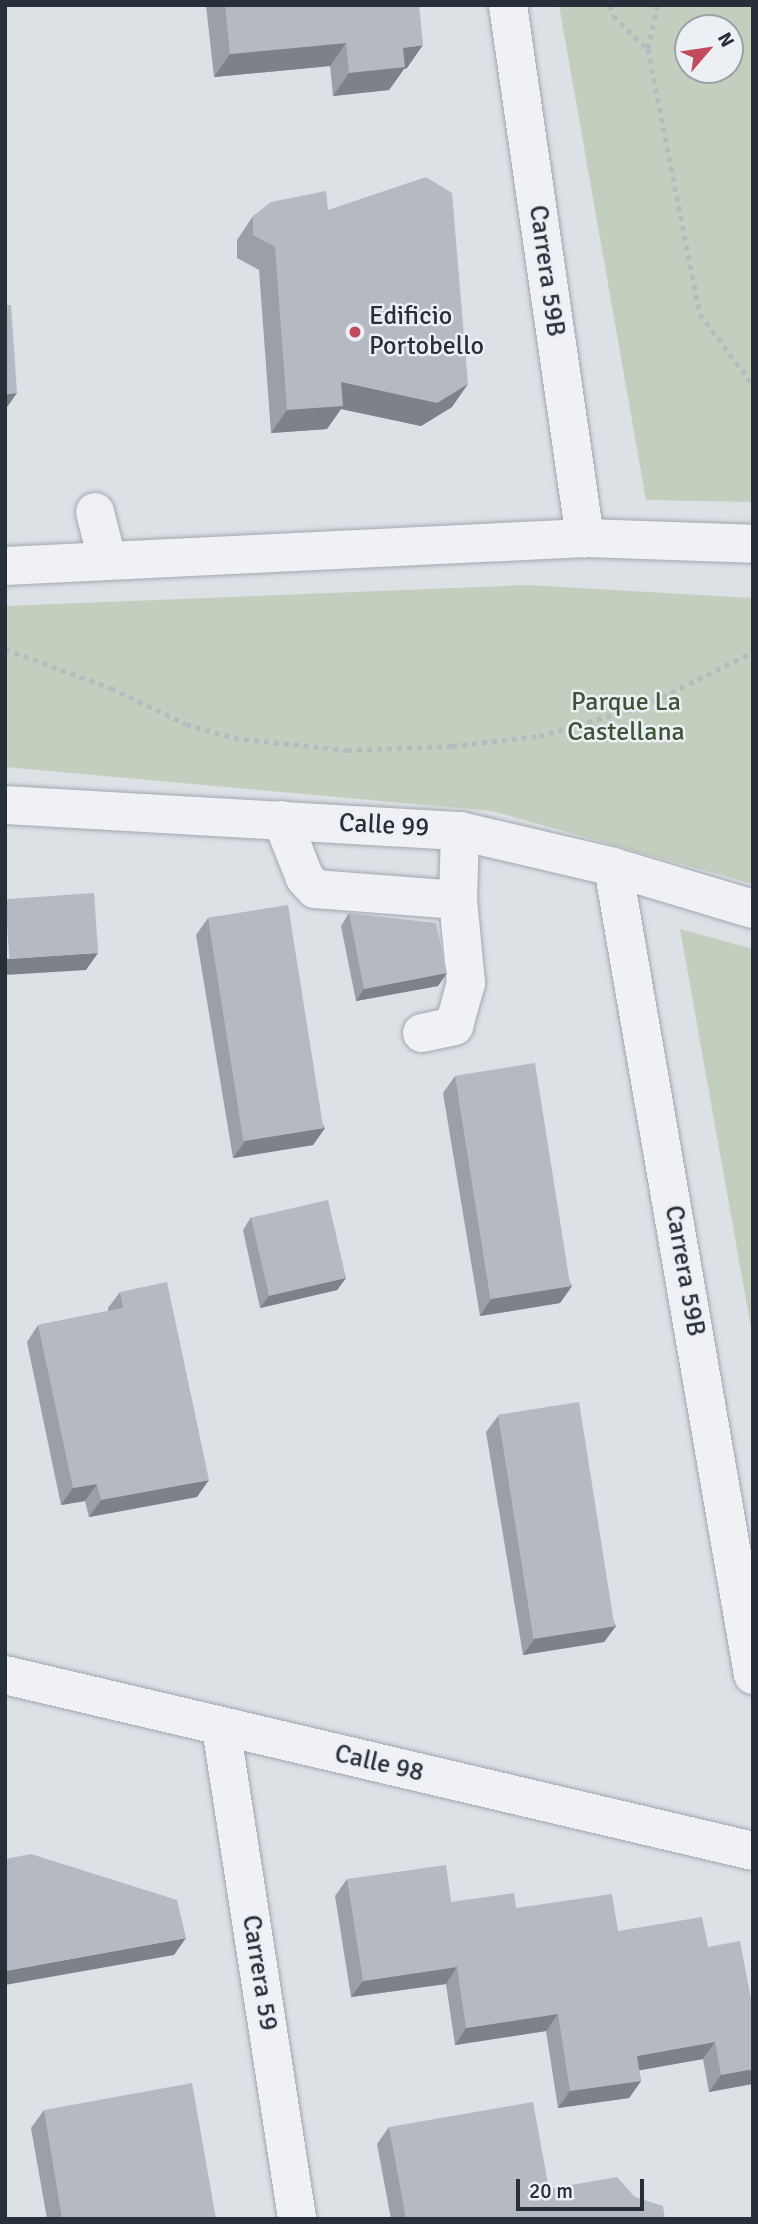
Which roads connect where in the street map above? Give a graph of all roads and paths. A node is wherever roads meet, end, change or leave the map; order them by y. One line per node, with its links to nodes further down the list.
1 (508, 5): 7 (street, Carrera 59B)
2 (610, 5): 4 (path)
3 (658, 5): 4 (path)
4 (648, 49): 5 (path)
5 (753, 385)
6 (95, 512): 9 (street)
7 (585, 538): 8 (street); 9 (street)
8 (753, 544)
9 (107, 559): 10 (street)
10 (5, 566)
11 (5, 649): 12 (path)
12 (753, 652)
13 (5, 805): 14 (street, Calle 99)
14 (282, 820): 15 (street, Calle 99); 17 (street)
15 (460, 831): 16 (street, Calle 99); 17 (street)
16 (613, 867): 18 (street, Calle 99); 21 (street, Carrera 59B)
17 (458, 900): 19 (street)
18 (753, 909)
19 (422, 1034)
20 (5, 1675): 22 (street, Calle 98)
21 (753, 1675)
22 (221, 1727): 23 (street, Calle 98); 24 (street, Carrera 59)
23 (753, 1851)
24 (297, 2219)

